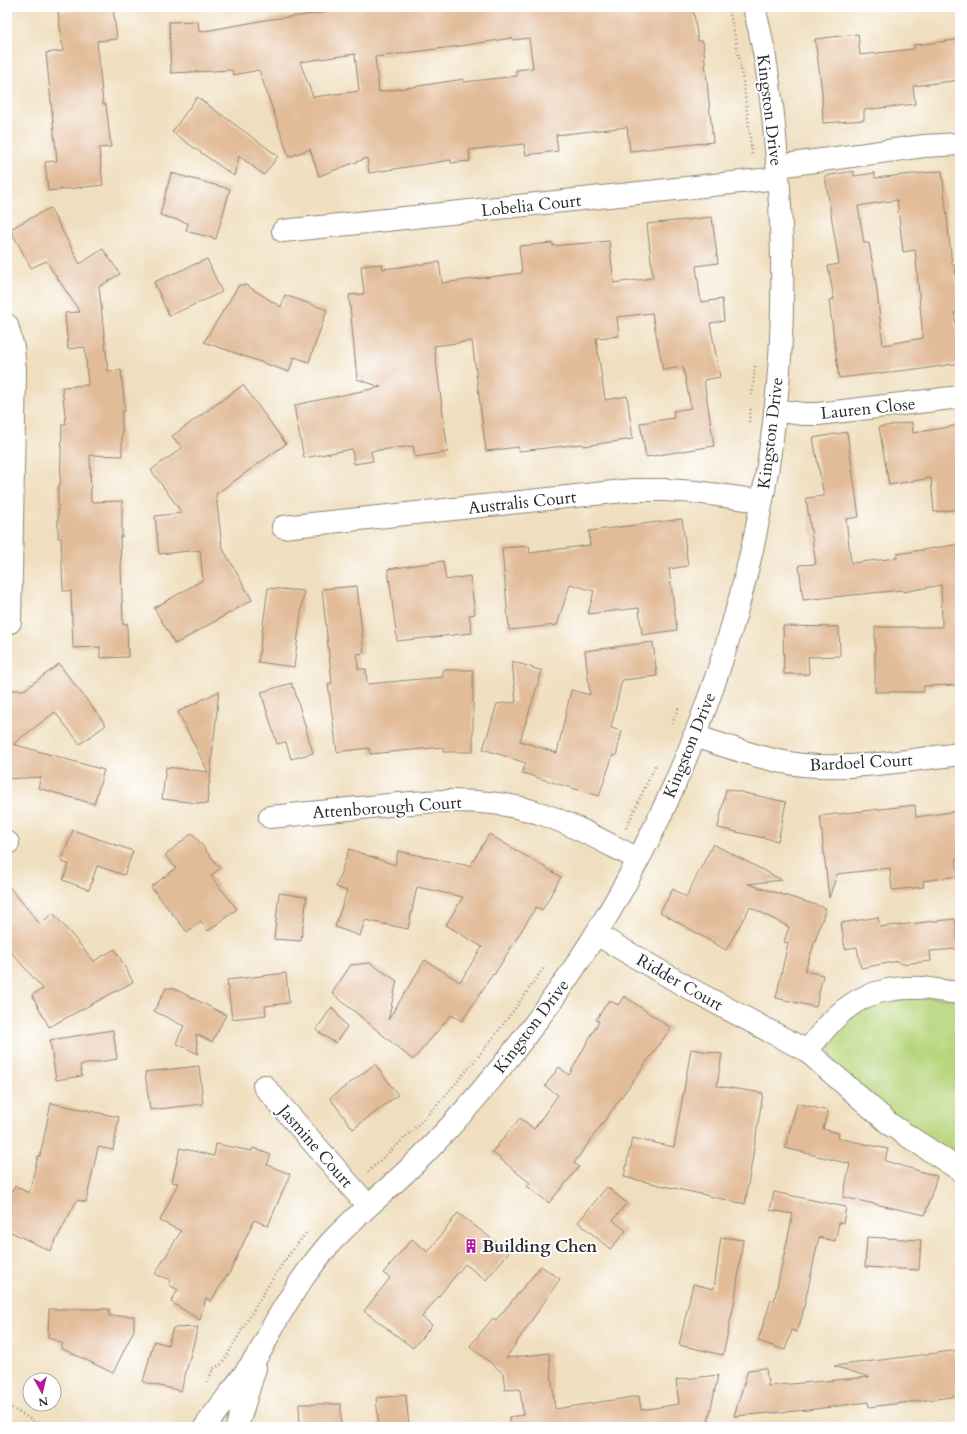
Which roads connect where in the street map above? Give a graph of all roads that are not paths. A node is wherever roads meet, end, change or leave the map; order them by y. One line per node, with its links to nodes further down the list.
1 (754, 7): 3 (street, Kingston Drive)
2 (960, 144): 3 (street)
3 (778, 172): 4 (street, Lobelia Court); 7 (street, Kingston Drive)
4 (283, 231)
5 (7, 325): 10 (street)
6 (960, 397): 7 (street, Lauren Close)
7 (775, 410): 8 (street, Kingston Drive)
8 (762, 501): 9 (street, Australis Court); 11 (street, Kingston Drive)
9 (283, 527)
10 (10, 622)
11 (694, 736): 12 (street, Bardoel Court); 14 (street, Kingston Drive)
12 (960, 754)
13 (270, 817): 14 (street, Attenborough Court)
14 (638, 859): 15 (street, Kingston Drive)
15 (596, 934): 17 (street, Ridder Court); 20 (street, Kingston Drive)
16 (960, 993): 17 (street)
17 (807, 1051): 19 (street, Ridder Court)
18 (264, 1086): 20 (street, Jasmine Court)
19 (960, 1170)
20 (368, 1206): 21 (street, Kingston Drive)
21 (259, 1354): 22 (street, Kingston Drive); 23 (street, Kingston Drive)
22 (205, 1427)
23 (237, 1427)

